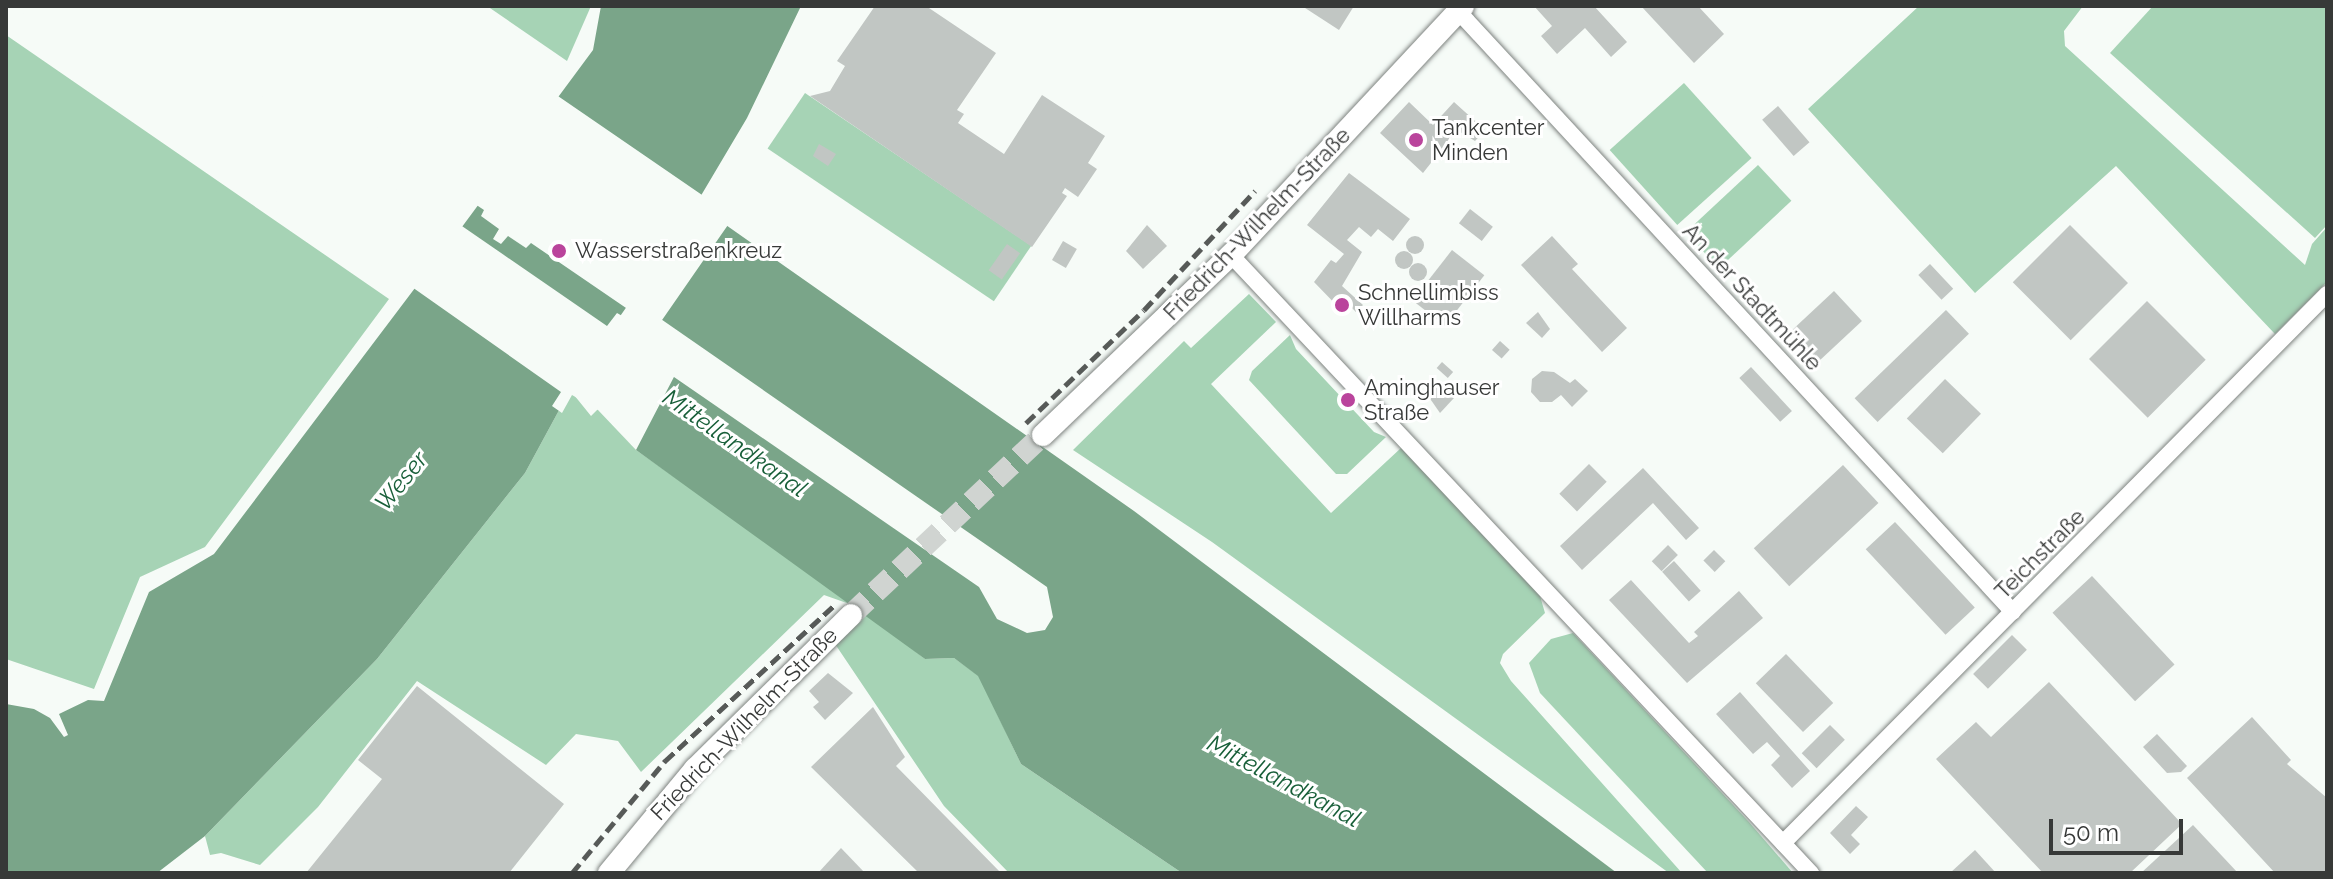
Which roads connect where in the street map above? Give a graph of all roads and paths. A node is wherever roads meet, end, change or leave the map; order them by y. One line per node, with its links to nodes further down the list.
1 (1461, 9): 2 (street, Friedrich-Wilhelm-Straße); 5 (street, An der Stadtmühle)
2 (1231, 255): 4 (street, Friedrich-Wilhelm-Straße); 7 (street)
3 (2327, 294): 5 (street, Teichstraße)
4 (1043, 435)
5 (2013, 612): 7 (street, Teichstraße)
6 (851, 615): 8 (street, Friedrich-Wilhelm-Straße)
7 (1783, 843): 9 (street)
8 (609, 873)
9 (1811, 873)

